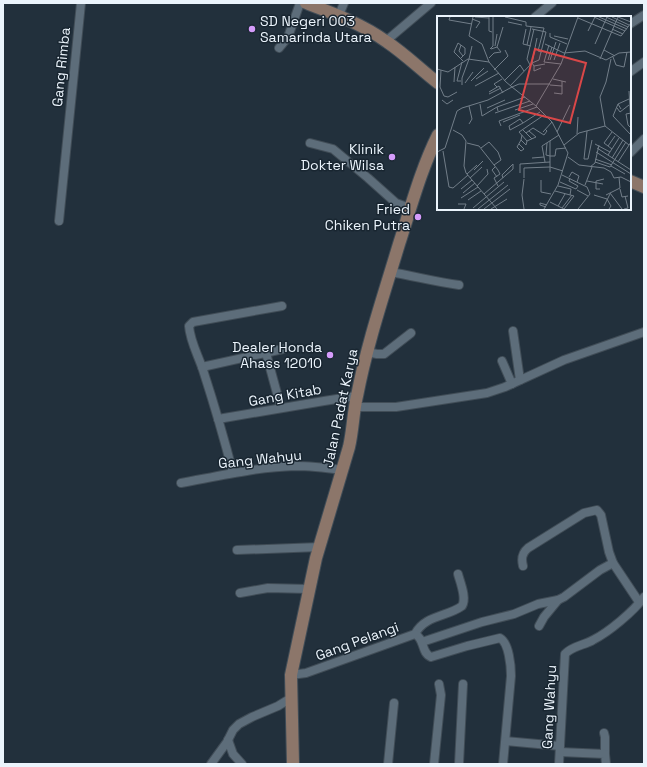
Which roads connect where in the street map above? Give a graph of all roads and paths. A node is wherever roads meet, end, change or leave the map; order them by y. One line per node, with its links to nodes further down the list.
1 (81, 3): 23 (street, Gang Rimba)
2 (300, 3): 12 (street)
3 (306, 3): 7 (main road)
4 (344, 3): 7 (street)
5 (431, 3): 11 (street)
6 (552, 3): 9 (street)
7 (339, 15): 11 (main road)
8 (644, 15): 10 (street)
9 (536, 16)
10 (631, 23)
11 (386, 41): 15 (main road)
12 (280, 48)
13 (644, 62): 14 (street)
14 (631, 71)
15 (437, 79)
16 (437, 137): 22 (main road, Jalan Padat Karya)
17 (644, 139): 19 (street)
18 (310, 143): 22 (street)
19 (631, 152)
20 (631, 181): 21 (main road)
21 (644, 187)
22 (410, 208): 24 (main road, Jalan Padat Karya)
23 (59, 221)
24 (390, 272): 25 (street); 31 (main road, Jalan Padat Karya)
25 (459, 285)
26 (282, 306): 34 (street)
27 (513, 331): 35 (street)
28 (644, 332): 35 (street, Gang Kitab)
29 (411, 333): 31 (street)
30 (283, 349): 32 (street)
31 (367, 352): 37 (main road, Jalan Padat Karya)
32 (266, 353): 34 (street); 38 (street)
33 (502, 361): 36 (street)
34 (202, 367): 39 (street)
35 (520, 380): 36 (street, Gang Kitab)
36 (512, 384): 37 (street, Gang Kitab)
37 (356, 402): 38 (street, Gang Kitab); 40 (main road, Jalan Padat Karya)
38 (282, 408): 39 (street, Gang Kitab)
39 (218, 419): 41 (street)
40 (342, 470): 41 (street, Gang Wahyu); 43 (main road, Jalan Padat Karya)
41 (233, 473): 42 (street, Gang Wahyu)
42 (181, 483)
43 (320, 547): 44 (street); 48 (main road, Jalan Padat Karya)
44 (237, 550)
45 (613, 563): 46 (street); 50 (street); 51 (street)
46 (523, 566)
47 (458, 574): 53 (street)
48 (309, 589): 49 (street); 55 (main road, Jalan Padat Karya)
49 (240, 593)
50 (558, 600): 52 (street); 54 (street)
51 (642, 601): 63 (street, Gang Wahyu)
52 (539, 626)
53 (415, 634): 54 (street, Gang Pelangi); 55 (street, Gang Pelangi)
54 (422, 642): 62 (street, Gang Pelangi)
55 (292, 675): 58 (main road, Jalan Padat Karya)
56 (440, 684): 69 (street)
57 (463, 684): 70 (street)
58 (291, 698): 61 (street); 67 (main road, Jalan Padat Karya)
59 (394, 703): 68 (street)
60 (604, 733): 64 (street)
61 (228, 740): 65 (street); 66 (street)
62 (506, 740): 63 (street); 71 (street)
63 (560, 749): 64 (street); 72 (street, Gang Wahyu)
64 (605, 754): 73 (street)
65 (211, 764)
66 (242, 764)
67 (293, 764)
68 (388, 764)
69 (434, 764)
70 (459, 764)
71 (503, 764)
72 (559, 764)
73 (606, 764)

